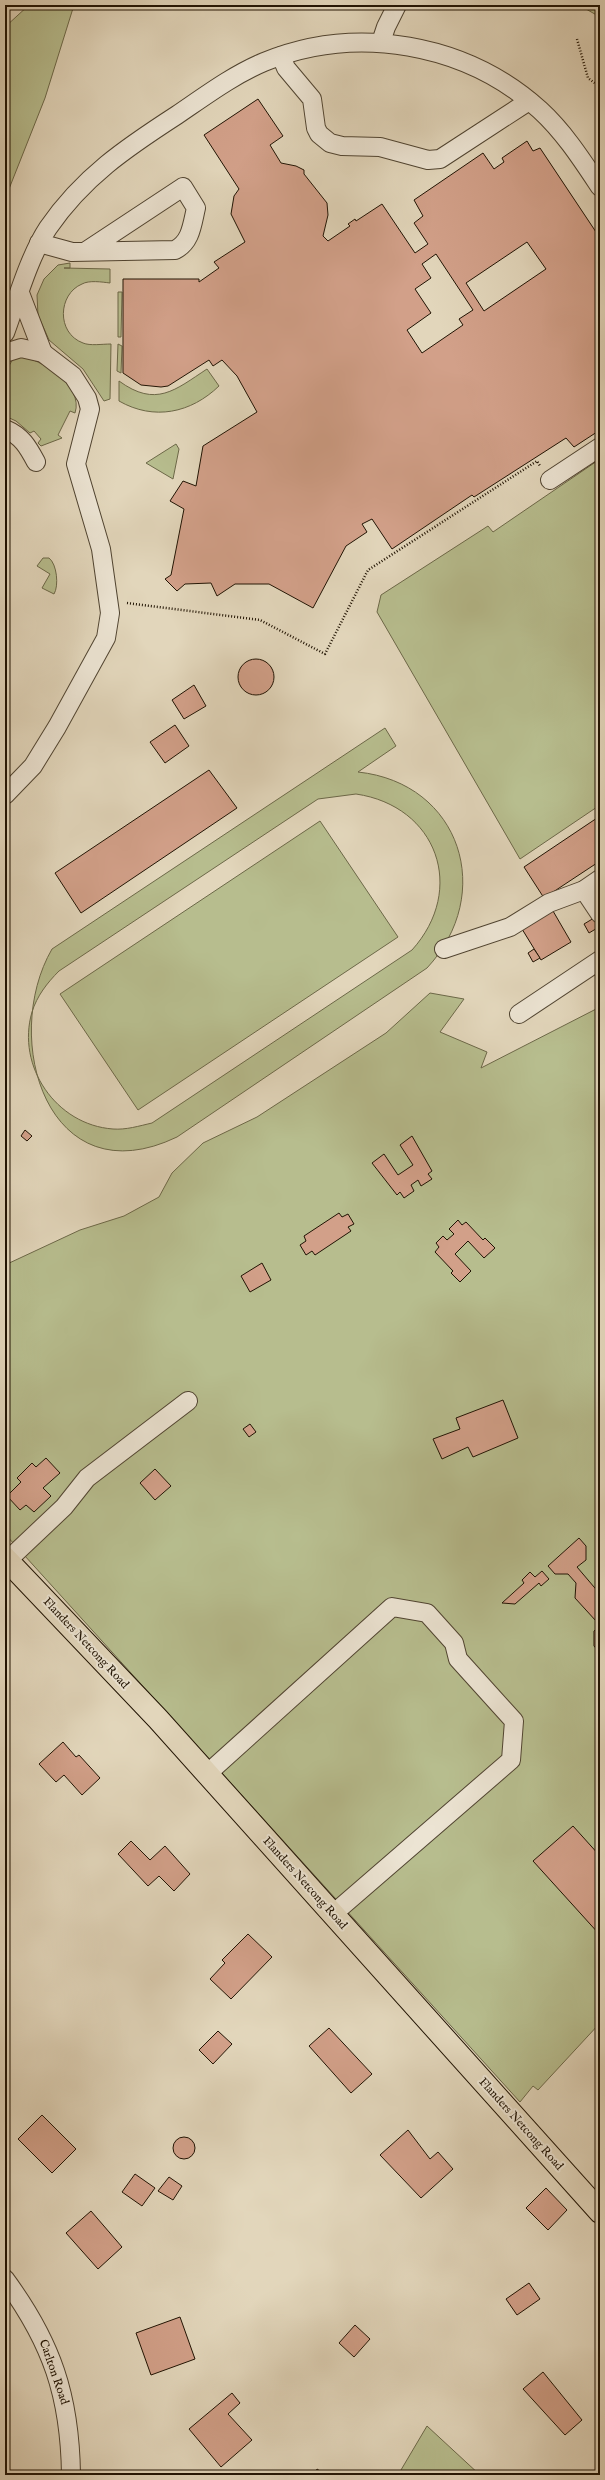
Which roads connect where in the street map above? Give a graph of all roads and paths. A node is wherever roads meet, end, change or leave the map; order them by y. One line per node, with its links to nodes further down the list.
1 (397, 5): 3 (street)
2 (577, 39): 5 (path)
3 (381, 42): 4 (street); 6 (street)
4 (281, 56): 6 (street); 8 (street)
5 (600, 87)
6 (529, 101): 7 (street)
7 (600, 187)
8 (39, 243): 9 (street); 10 (street)
9 (86, 251): 9 (street)
10 (20, 293): 11 (street); 13 (street)
11 (5, 333)
12 (5, 353): 13 (street)
13 (43, 353): 18 (street)
14 (5, 429): 16 (street)
15 (600, 447): 17 (street)
16 (36, 462)
17 (550, 480): 18 (path)
18 (108, 600): 19 (street)
19 (5, 795)
20 (600, 879): 21 (street)
21 (584, 890): 22 (street); 23 (street)
22 (600, 914)
23 (444, 949)
24 (600, 960): 25 (street)
25 (519, 1014)
26 (188, 1401): 27 (street)
27 (6, 1559): 28 (main road, Flanders Netcong Road)
28 (207, 1774): 29 (main road, Flanders Netcong Road); 29 (street)
29 (333, 1914): 30 (main road, Flanders Netcong Road)
30 (600, 2212)
31 (5, 2279): 32 (street, Carlton Road)
32 (71, 2475)

